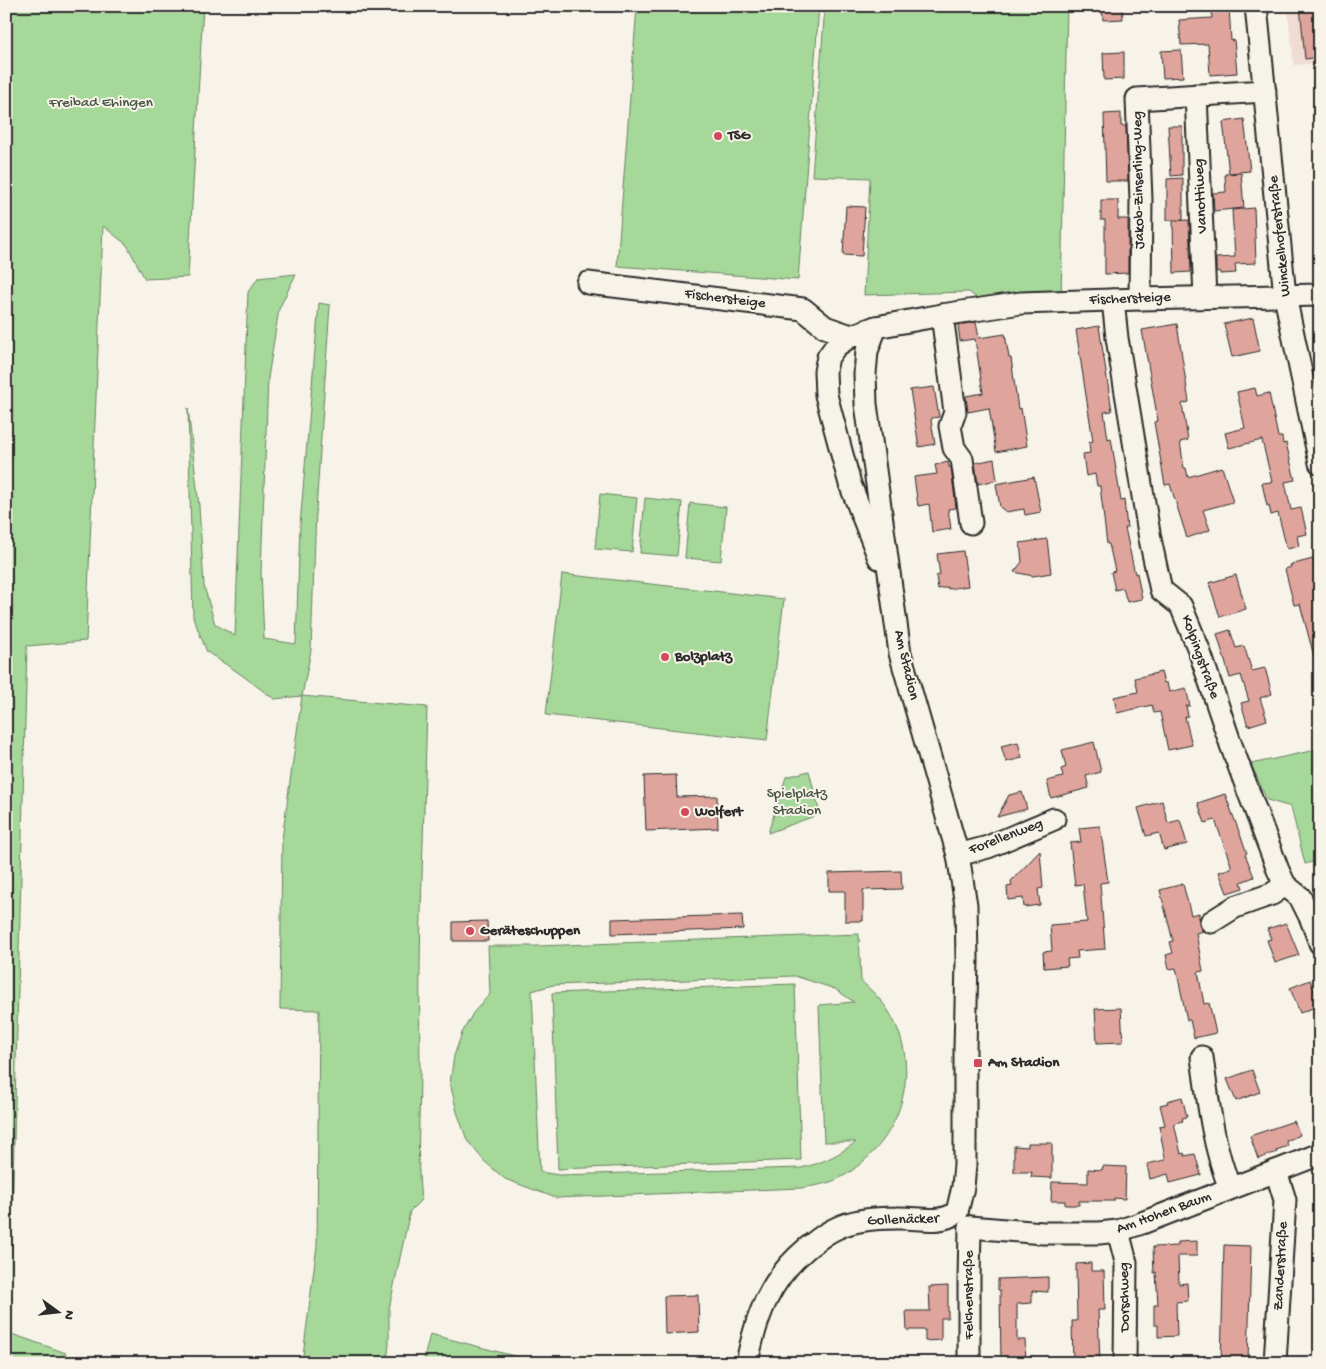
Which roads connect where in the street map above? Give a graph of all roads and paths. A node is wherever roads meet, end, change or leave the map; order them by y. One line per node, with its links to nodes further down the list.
1 (1256, 6): 2 (street, Winckelhoferstraße)
2 (1265, 91): 3 (street, Jakob-Zinserling-Weg); 6 (street, Winckelhoferstraße)
3 (1196, 95): 7 (street, Jakob-Zinserling-Weg); 8 (street, Vanottiweg)
4 (588, 283): 12 (street, Fischersteige)
5 (1320, 295): 6 (street, Fischersteige)
6 (1285, 296): 8 (street, Fischersteige); 13 (street, Winckelhoferstraße)
7 (1140, 298): 8 (street, Fischersteige); 9 (street, Fischersteige)
8 (1205, 298)
9 (1114, 300): 10 (street, Fischersteige); 18 (street, Kolpingstraße)
10 (942, 315): 11 (street, Fischersteige); 14 (street)
11 (876, 327): 12 (street, Fischersteige); 15 (street, Am Stadion)
12 (851, 336): 15 (street, Am Stadion)
13 (1320, 463)
14 (971, 523)
15 (891, 591): 17 (street, Am Stadion)
16 (1054, 819): 17 (street, Forellenweg)
17 (958, 855): 25 (street, Am Stadion)
18 (1285, 885): 19 (street); 20 (street, Kolpingstraße)
19 (1210, 922)
20 (1320, 943)
21 (1202, 1057): 24 (street)
22 (1320, 1154): 23 (street, Am Hohen Baum)
23 (1276, 1171): 24 (street, Am Hohen Baum); 30 (street, Zanderstraße)
24 (1230, 1188): 26 (street, Am Hohen Baum)
25 (964, 1220): 26 (street, Am Hohen Baum); 27 (street, Gollenäcker); 28 (street, Felchenstraße)
26 (1118, 1231): 29 (street, Dorschweg)
27 (747, 1363)
28 (969, 1363)
29 (1124, 1363)
30 (1275, 1363)

